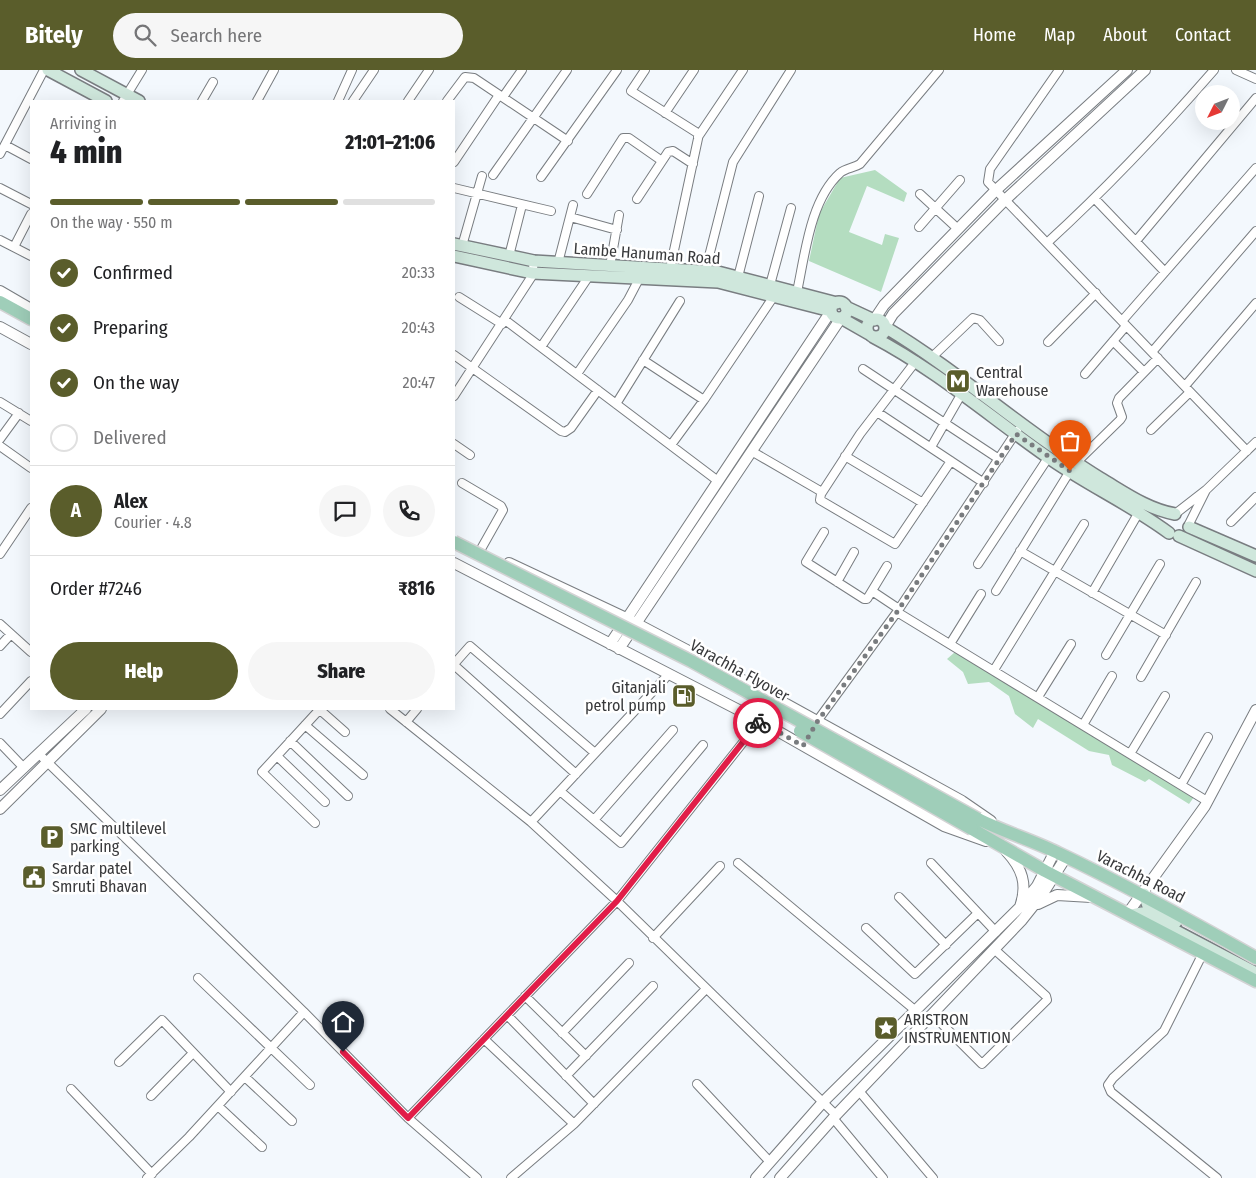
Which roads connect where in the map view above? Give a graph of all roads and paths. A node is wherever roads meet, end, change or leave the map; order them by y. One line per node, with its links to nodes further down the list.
1 (44, 70): 40 (street)
2 (48, 70): 27 (main road)
3 (81, 70): 28 (main road)
4 (142, 70): 28 (street)
5 (274, 70): 31 (street)
6 (352, 70): 32 (street)
7 (374, 70): 33 (street)
8 (429, 70): 34 (street)
9 (479, 70): 23 (street)
10 (522, 70): 26 (street)
11 (567, 70): 37 (street)
12 (617, 70): 39 (street)
13 (645, 70): 36 (street)
14 (694, 70): 36 (street)
15 (744, 70): 38 (street)
16 (791, 70): 86 (street)
17 (939, 70): 94 (street)
18 (1059, 70): 53 (street)
19 (1128, 70): 53 (street)
20 (1145, 70): 60 (street)
21 (1214, 70): 59 (street)
22 (1236, 70): 24 (street)
23 (474, 78): 26 (street); 35 (street)
24 (1256, 80)
25 (213, 82): 30 (street)
26 (501, 96): 37 (street); 43 (street)
27 (92, 98)
28 (125, 98)
29 (1256, 98): 75 (street)
30 (203, 100)
31 (258, 100)
32 (338, 100)
33 (354, 100)
34 (409, 100)
35 (448, 100)
36 (665, 113): 38 (street)
37 (533, 118): 39 (street); 47 (street)
38 (698, 137): 45 (street)
39 (568, 141): 49 (street)
40 (4, 145): 41 (street); 42 (street)
41 (0, 154)
42 (30, 158)
43 (455, 161)
44 (662, 161): 45 (street); 55 (street); 58 (street)
45 (693, 164): 85 (street)
46 (1256, 168): 87 (street)
47 (493, 175)
48 (482, 176): 54 (street)
49 (541, 177)
50 (960, 180): 65 (street)
51 (0, 188): 61 (street)
52 (455, 188): 54 (street)
53 (995, 191): 60 (street); 71 (street)
54 (477, 194): 62 (street); 77 (street)
55 (587, 194)
56 (920, 194): 65 (street)
57 (759, 196): 90 (street)
58 (637, 199)
59 (1096, 199): 75 (street); 76 (street)
60 (1004, 200): 76 (street); 108 (street)
61 (30, 203)
62 (522, 205): 66 (street); 81 (street)
63 (573, 205): 69 (street)
64 (791, 208): 92 (street)
65 (935, 208): 70 (street); 71 (street)
66 (551, 212)
67 (619, 215): 72 (street)
68 (30, 216): 78 (street)
69 (570, 217): 72 (street); 83 (street)
70 (919, 227)
71 (958, 229): 104 (street)
72 (617, 230): 84 (street)
73 (1256, 232): 116 (street)
74 (0, 240): 78 (street)
75 (1136, 241): 87 (street)
76 (1048, 242): 95 (street)
77 (458, 245): 81 (main road, Lambe Hanuman Road)
78 (14, 247): 79 (street)
79 (30, 255)
80 (455, 256): 88 (main road, Lambe Hanuman Road)
81 (509, 256): 82 (main road, Lambe Hanuman Road)
82 (534, 261): 83 (main road, Lambe Hanuman Road); 88 (street)
83 (558, 263): 84 (main road, Lambe Hanuman Road)
84 (610, 266): 85 (main road, Lambe Hanuman Road)
85 (670, 269): 86 (main road, Lambe Hanuman Road)
86 (705, 272): 90 (main road, Lambe Hanuman Road)
87 (1166, 272): 106 (street)
88 (532, 273): 89 (main road, Lambe Hanuman Road); 105 (street)
89 (589, 276): 91 (main road, Lambe Hanuman Road); 115 (street)
90 (738, 277): 92 (main road, Lambe Hanuman Road)
91 (639, 279): 92 (main road, Lambe Hanuman Road); 124 (street)
92 (775, 289): 94 (main road, Lambe Hanuman Road); 101 (main road, Lambe Hanuman Road); 131 (street)
93 (0, 291): 100 (street)
94 (797, 292): 101 (main road, Lambe Hanuman Road)
95 (1096, 293): 106 (street); 113 (street)
96 (459, 297): 105 (street)
97 (680, 301): 119 (street)
98 (0, 302): 103 (main road)
99 (1256, 303): 126 (street)
100 (30, 308)
101 (839, 310): 104 (main road); 110 (main road); 147 (street); 155 (street)
102 (0, 312): 109 (main road)
103 (30, 318)
104 (874, 320): 108 (main road); 110 (main road)
105 (504, 322): 115 (street); 121 (street)
106 (1124, 324): 112 (street); 116 (street)
107 (0, 327): 114 (street)
108 (885, 327): 110 (main road); 118 (main road)
109 (30, 328)
110 (871, 335): 120 (main road)
111 (999, 341): 118 (street)
112 (1113, 341): 123 (street); 125 (street)
113 (1048, 342)
114 (30, 343)
115 (541, 347): 124 (street)
116 (1155, 355): 123 (street); 126 (street)
117 (455, 356): 121 (street)
118 (931, 358): 138 (main road)
119 (643, 360): 131 (street); 133 (street)
120 (916, 361): 128 (street); 129 (main road)
121 (472, 368): 127 (street); 130 (street)
122 (863, 369): 128 (street)
123 (1144, 372): 154 (street)
124 (577, 374): 127 (street)
125 (1085, 374)
126 (1188, 389): 139 (street); 146 (street)
127 (598, 390): 133 (street)
128 (894, 390): 134 (street); 137 (street)
129 (962, 393): 137 (street); 138 (main road)
130 (455, 394)
131 (704, 400): 143 (street)
132 (0, 402): 135 (street)
133 (616, 404): 143 (street)
134 (877, 412): 145 (street); 150 (street)
135 (19, 413): 136 (street); 140 (street)
136 (30, 420)
137 (945, 423): 145 (street); 151 (street)
138 (1019, 430): 148 (main road); 151 (street)
139 (1151, 430)
140 (0, 439)
141 (1256, 442): 146 (street)
142 (455, 445): 149 (street)
143 (671, 445): 155 (street)
144 (0, 446): 153 (street)
145 (931, 447): 152 (street)
146 (1247, 451): 158 (street)
147 (753, 452): 159 (street); 194 (street)
148 (1050, 453): 154 (main road); 179 (street)
149 (470, 456)
150 (845, 456): 159 (street); 161 (street)
151 (999, 460): 157 (street)
152 (951, 461): 157 (street); 161 (street)
153 (30, 467)
154 (1073, 467): 163 (main road); 164 (main road); 173 (street)
155 (718, 481): 192 (street)
156 (462, 483): 172 (street)
157 (984, 483): 190 (street)
158 (1206, 490): 164 (street); 167 (street)
159 (822, 492): 161 (street)
160 (1256, 497): 165 (street)
161 (923, 503)
162 (30, 509): 176 (street)
163 (1140, 512): 169 (main road); 188 (street)
164 (1175, 514): 167 (main road); 169 (main road)
165 (1231, 522)
166 (1084, 524): 183 (street)
167 (1189, 525): 169 (main road); 177 (main road)
168 (824, 532): 184 (street)
169 (1174, 535): 182 (main road)
170 (455, 536): 172 (street)
171 (455, 543): 250 (main road, Varachha Flyover, bridge)
172 (481, 549): 192 (street)
173 (1020, 551): 183 (street); 187 (street)
174 (455, 552): 250 (main road, Varachha Flyover, bridge)
175 (854, 552): 184 (street)
176 (0, 554)
177 (1256, 556)
178 (455, 564): 200 (street)
179 (978, 564)
180 (1160, 564): 191 (street)
181 (887, 566): 186 (street)
182 (1256, 571)
183 (1055, 572): 188 (street); 205 (street)
184 (837, 582): 186 (street)
185 (1196, 582): 196 (street)
186 (872, 591): 190 (street)
187 (996, 591)
188 (1092, 593): 191 (street)
189 (981, 594): 197 (street)
190 (898, 610): 197 (street); 222 (street)
191 (1130, 615): 196 (street); 202 (street)
192 (626, 618): 194 (street); 200 (street)
193 (0, 624): 195 (street)
194 (636, 624): 200 (street); 222 (street)
195 (11, 634): 199 (street); 201 (street)
196 (1166, 635): 208 (street)
197 (950, 644): 205 (street)
198 (1071, 644): 211 (street)
199 (0, 646)
200 (615, 647): 206 (street)
201 (30, 651)
202 (1106, 655)
203 (455, 663): 233 (street)
204 (455, 665): 238 (street)
205 (994, 670): 211 (street)
206 (668, 675): 220 (street); 233 (street)
207 (1112, 676): 224 (street)
208 (1142, 677)
209 (30, 682): 219 (street)
210 (1165, 696): 234 (street)
211 (1038, 697): 224 (street)
212 (85, 710): 232 (street)
213 (100, 710): 236 (street)
214 (318, 710): 223 (street)
215 (320, 710): 226 (street)
216 (391, 710): 221 (street)
217 (416, 710): 221 (street)
218 (1256, 710): 244 (street)
219 (0, 714)
220 (760, 721): 231 (street); 261 (street)
221 (406, 722): 248 (street)
222 (817, 722): 231 (street); 251 (street)
223 (305, 725): 228 (street); 239 (street)
224 (1083, 725): 234 (street)
225 (672, 730): 247 (street)
226 (345, 732)
227 (1208, 737): 240 (street)
228 (290, 741): 235 (street); 243 (street)
229 (0, 743): 237 (street)
230 (703, 745): 247 (street)
231 (803, 746): 252 (street)
232 (39, 754): 236 (street); 237 (street)
233 (594, 754): 238 (street)
234 (1130, 754): 240 (street)
235 (277, 756): 245 (street); 249 (street)
236 (47, 762): 246 (street); 282 (street)
237 (24, 768): 241 (street)
238 (576, 774): 242 (street)
239 (363, 775)
240 (1181, 785): 244 (street)
241 (0, 790)
242 (560, 791): 247 (street); 248 (street)
243 (348, 796)
244 (1207, 801): 258 (street)
245 (326, 802)
246 (0, 809)
247 (594, 820)
248 (531, 822): 261 (street)
249 (314, 823)
250 (975, 824): 251 (main road, Varachha Flyover); 252 (main road, Varachha Flyover)
251 (1006, 833): 253 (main road, Varachha Road)
252 (999, 845): 257 (main road, Varachha Flyover); 262 (street)
253 (1061, 854): 257 (street); 258 (main road, Varachha Road)
254 (738, 863): 281 (street)
255 (931, 863): 264 (street)
256 (720, 866): 268 (street)
257 (1050, 873): 260 (main road, Varachha Flyover); 262 (street); 263 (street)
258 (1142, 893): 265 (street); 272 (main road, Varachha Road); 274 (main road)
259 (899, 898): 269 (street)
260 (1100, 898): 263 (street); 265 (main road, Varachha Flyover)
261 (617, 901): 268 (street); 280 (street)
262 (1020, 907): 267 (street)
263 (1033, 908): 270 (street)
264 (978, 913): 267 (street); 269 (street)
265 (1130, 914): 271 (main road, Varachha Flyover); 275 (main road)
266 (866, 928): 269 (street)
267 (996, 932): 281 (street)
268 (653, 938): 279 (street)
269 (946, 945)
270 (994, 949): 283 (street); 283 (street)
271 (1203, 953): 277 (main road, Varachha Flyover); 315 (street)
272 (1256, 958)
273 (629, 963): 285 (street)
274 (1256, 967)
275 (1256, 973)
276 (198, 978): 287 (street)
277 (1256, 981)
278 (653, 986): 289 (street)
279 (706, 989): 299 (street); 300 (street)
280 (525, 996): 284 (street); 285 (street)
281 (916, 1011): 299 (street)
282 (304, 1012): 287 (street); 303 (street)
283 (932, 1014): 296 (street)
284 (507, 1015): 286 (street); 292 (street)
285 (562, 1032): 289 (street)
286 (484, 1040): 303 (street); 305 (street)
287 (271, 1048): 291 (street); 294 (street)
288 (193, 1052): 290 (street); 297 (street); 298 (street)
289 (586, 1056): 292 (street)
290 (119, 1062)
291 (246, 1076): 297 (street); 304 (street)
292 (566, 1076): 300 (street)
293 (696, 1084): 307 (street)
294 (310, 1085)
295 (70, 1089): 308 (street)
296 (859, 1091): 302 (street); 314 (street)
297 (231, 1092): 301 (street)
298 (151, 1096)
299 (823, 1102): 302 (street); 307 (street)
300 (594, 1104): 305 (street)
301 (218, 1106): 306 (street); 308 (street)
302 (834, 1117): 312 (street); 313 (street)
303 (408, 1118): 309 (street)
304 (292, 1121)
305 (574, 1124): 310 (street)
306 (262, 1147)
307 (770, 1162): 311 (street)
308 (149, 1176)
309 (477, 1178)
310 (511, 1178)
311 (756, 1178)
312 (780, 1178)
313 (883, 1178)
314 (933, 1178)
315 (1217, 1178)

